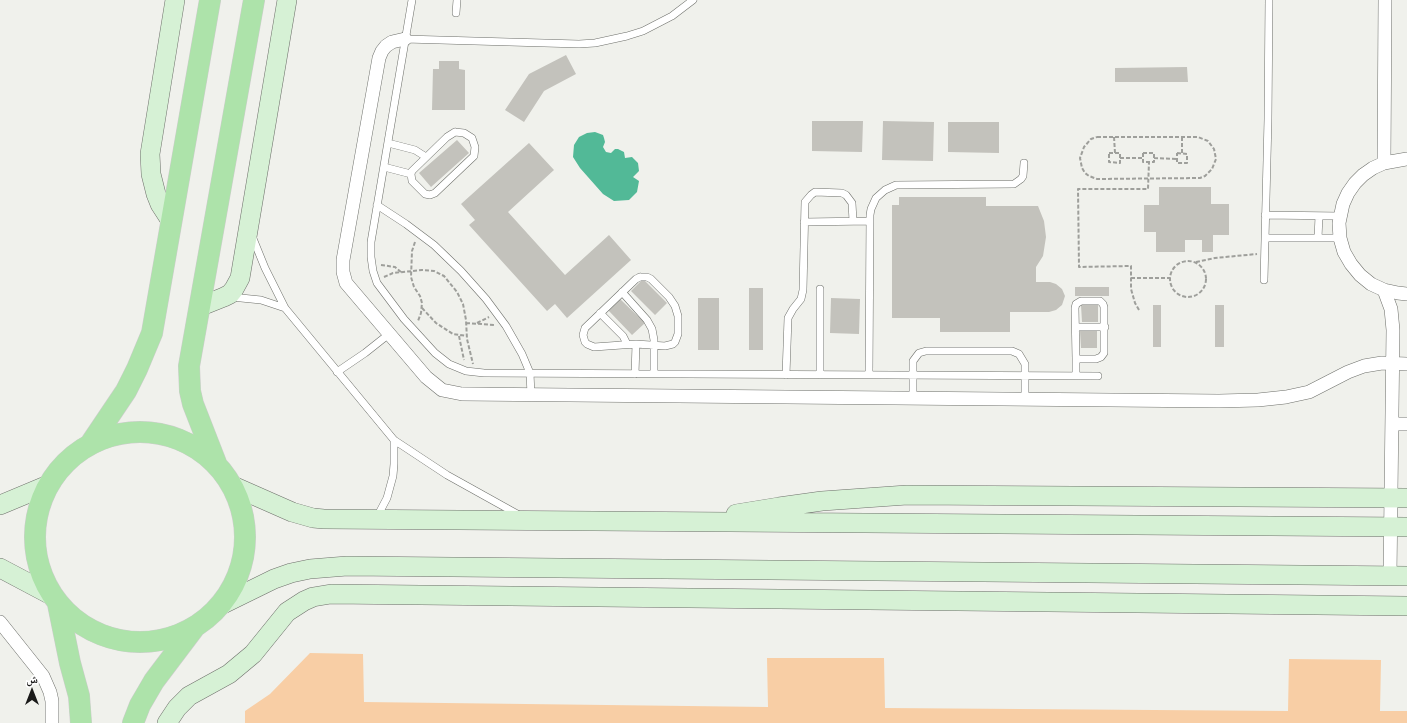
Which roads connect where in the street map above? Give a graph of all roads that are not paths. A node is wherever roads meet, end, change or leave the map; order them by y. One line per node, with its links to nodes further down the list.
1 (175, 0): 23 (street)
2 (210, 0): 23 (main road)
3 (254, 0): 37 (main road)
4 (287, 0): 27 (street)
5 (412, 0): 11 (lane)
6 (457, 0): 10 (lane)
7 (693, 0): 11 (lane)
8 (1269, 0): 20 (lane)
9 (1385, 0): 16 (street)
10 (456, 13)
11 (405, 39): 12 (lane); 42 (street)
12 (388, 143): 13 (lane); 17 (lane)
13 (426, 157): 18 (lane); 18 (lane)
14 (1407, 160): 16 (street)
15 (1024, 163): 25 (lane)
16 (1384, 163): 22 (street)
17 (384, 167): 18 (lane); 19 (lane)
18 (411, 174)
19 (377, 205): 50 (lane); 50 (lane)
20 (1265, 215): 21 (lane); 28 (lane)
21 (1318, 216): 22 (lane); 29 (lane)
22 (1340, 216): 30 (street)
23 (171, 221): 66 (main road)
24 (852, 221): 25 (lane); 26 (lane); 26 (lane)
25 (870, 221): 55 (lane)
26 (804, 222): 53 (lane)
27 (249, 227): 36 (street); 38 (lane)
28 (1265, 238): 29 (lane); 31 (lane)
29 (1318, 238): 30 (lane)
30 (1340, 238): 33 (street)
31 (1264, 280)
32 (820, 290): 54 (lane)
33 (1384, 290): 35 (street); 47 (street)
34 (622, 292): 39 (lane); 45 (lane); 45 (lane)
35 (1407, 294)
36 (224, 297): 37 (street); 38 (lane)
37 (199, 307): 67 (main road)
38 (285, 308): 49 (lane)
39 (600, 313): 43 (lane); 43 (lane)
40 (1105, 326): 41 (lane); 41 (lane); 46 (lane)
41 (1076, 327): 46 (lane)
42 (389, 334): 49 (lane); 60 (street)
43 (627, 344): 44 (lane)
44 (636, 344): 45 (lane); 51 (lane)
45 (654, 345): 52 (lane)
46 (1076, 359): 58 (lane)
47 (1392, 363): 48 (street); 62 (street); 63 (street)
48 (1407, 364)
49 (337, 372): 65 (lane)
50 (530, 373): 51 (lane); 60 (lane)
51 (635, 374): 52 (lane)
52 (654, 374): 53 (lane)
53 (786, 375): 54 (lane)
54 (820, 375): 55 (lane)
55 (869, 375): 56 (lane)
56 (913, 375): 57 (lane); 57 (lane); 61 (lane)
57 (1025, 376): 58 (lane); 62 (lane)
58 (1076, 376): 59 (lane)
59 (1098, 376)
60 (531, 395): 61 (street)
61 (913, 398): 62 (street)
62 (1025, 399)
63 (1392, 424): 64 (street); 70 (street)
64 (1407, 424)
65 (394, 440): 72 (lane); 73 (lane)
66 (91, 443): 67 (main road); 68 (main road)
67 (216, 464): 69 (main road)
68 (48, 485): 71 (street); 80 (main road)
69 (233, 486): 72 (street); 81 (main road)
70 (1399, 498): 74 (street); 75 (street)
71 (0, 505)
72 (376, 519): 73 (street)
73 (531, 521): 74 (street)
74 (695, 523): 75 (street)
75 (1399, 527): 78 (street)
76 (0, 568): 80 (street)
77 (489, 568): 78 (street); 79 (street); 81 (street)
78 (1399, 576)
79 (488, 595): 82 (street); 88 (street)
80 (55, 600): 84 (main road); 86 (main road)
81 (221, 605): 84 (main road)
82 (1407, 606)
83 (0, 622): 85 (street)
84 (196, 626): 87 (main road)
85 (52, 723)
86 (81, 723)
87 (133, 723)
88 (167, 723)

